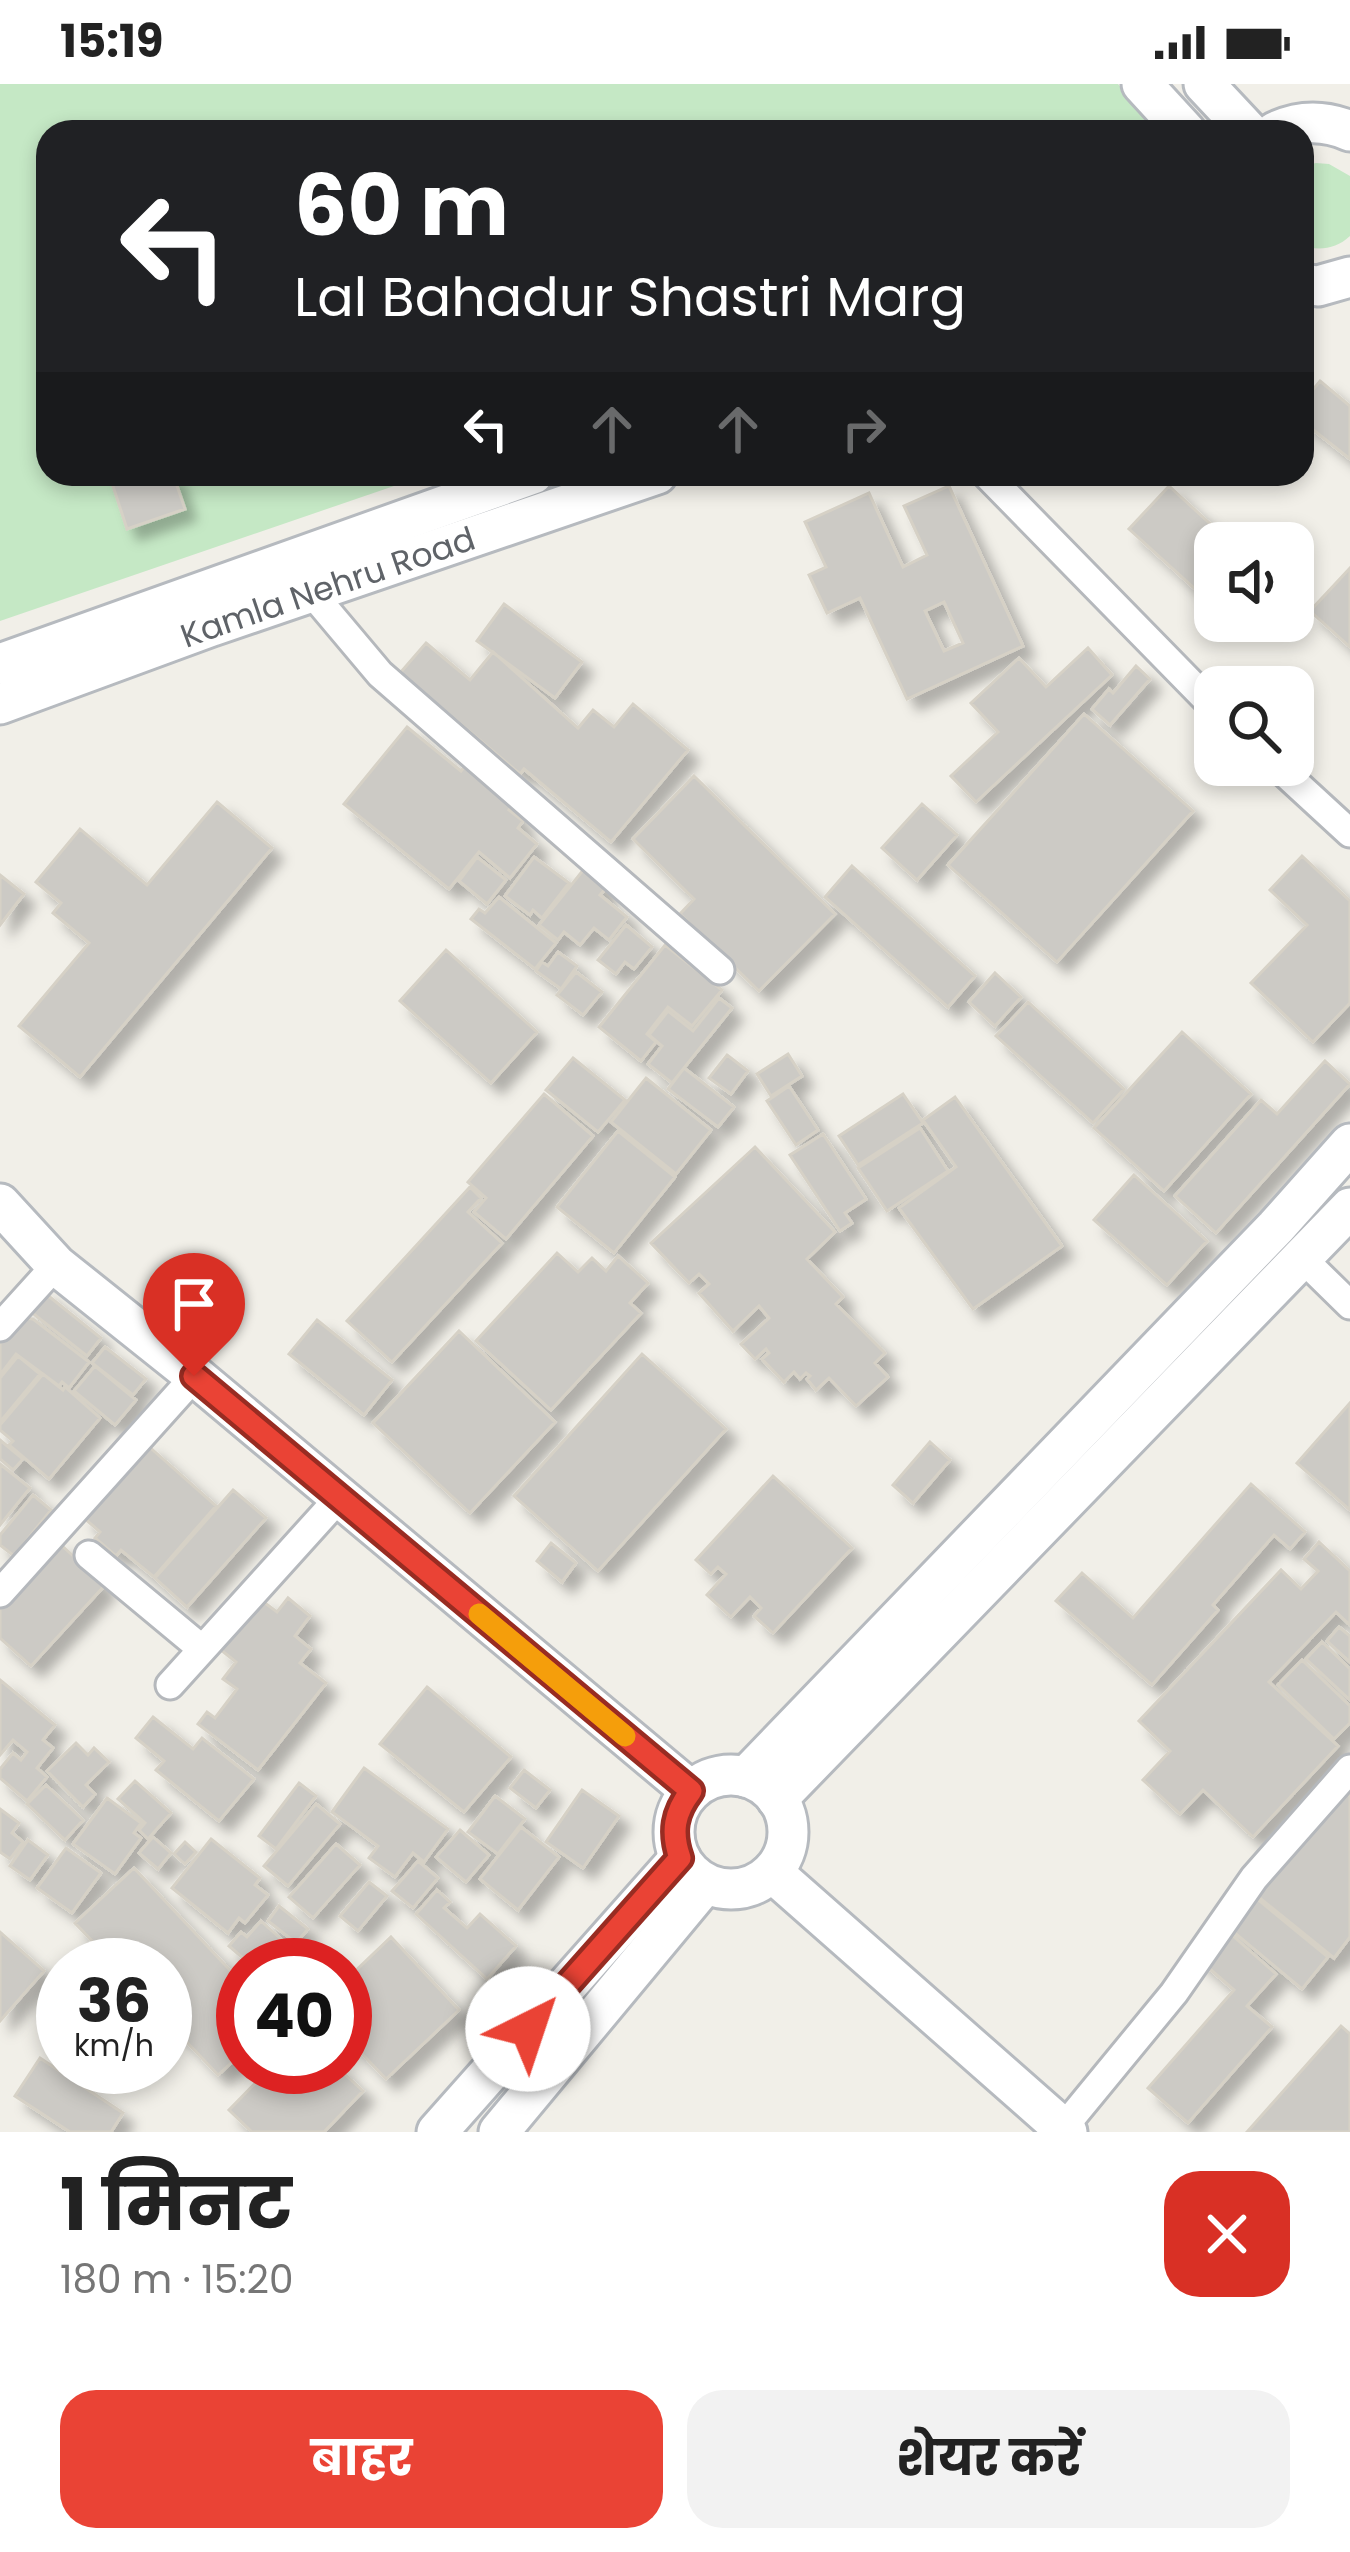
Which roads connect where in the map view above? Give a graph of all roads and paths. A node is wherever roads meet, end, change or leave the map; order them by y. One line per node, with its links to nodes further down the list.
1 (1142, 84): 3 (street)
2 (1204, 84): 4 (street)
3 (1175, 120)
4 (1238, 120)
5 (1314, 123): 6 (street)
6 (1350, 131)
7 (1349, 280): 8 (street)
8 (1314, 286)
9 (499, 486): 13 (street, Kamla Nehru Road)
10 (622, 486): 12 (street, Kamla Nehru Road)
11 (998, 486): 14 (street)
12 (310, 592): 15 (street, Kamla Nehru Road); 18 (street)
13 (0, 664)
14 (1194, 687)
15 (0, 704)
16 (1299, 786): 17 (street)
17 (1350, 833)
18 (720, 970)
19 (1350, 1144): 33 (street)
20 (0, 1204): 23 (street)
21 (1350, 1208): 22 (street)
22 (1303, 1259): 24 (street); 33 (street)
23 (56, 1265): 25 (street); 26 (street)
24 (1350, 1305)
25 (0, 1327)
26 (194, 1376): 27 (street); 29 (street)
27 (339, 1498): 30 (street); 34 (street)
28 (89, 1556): 30 (street)
29 (0, 1593)
30 (202, 1649): 31 (street)
31 (170, 1685)
32 (1350, 1769): 37 (street)
33 (762, 1788): 34 (street); 36 (street)
34 (691, 1791): 35 (street)
35 (692, 1871): 36 (street); 38 (street); 39 (street)
36 (772, 1872): 37 (street)
37 (1065, 2130)
38 (437, 2132)
39 (499, 2132)

